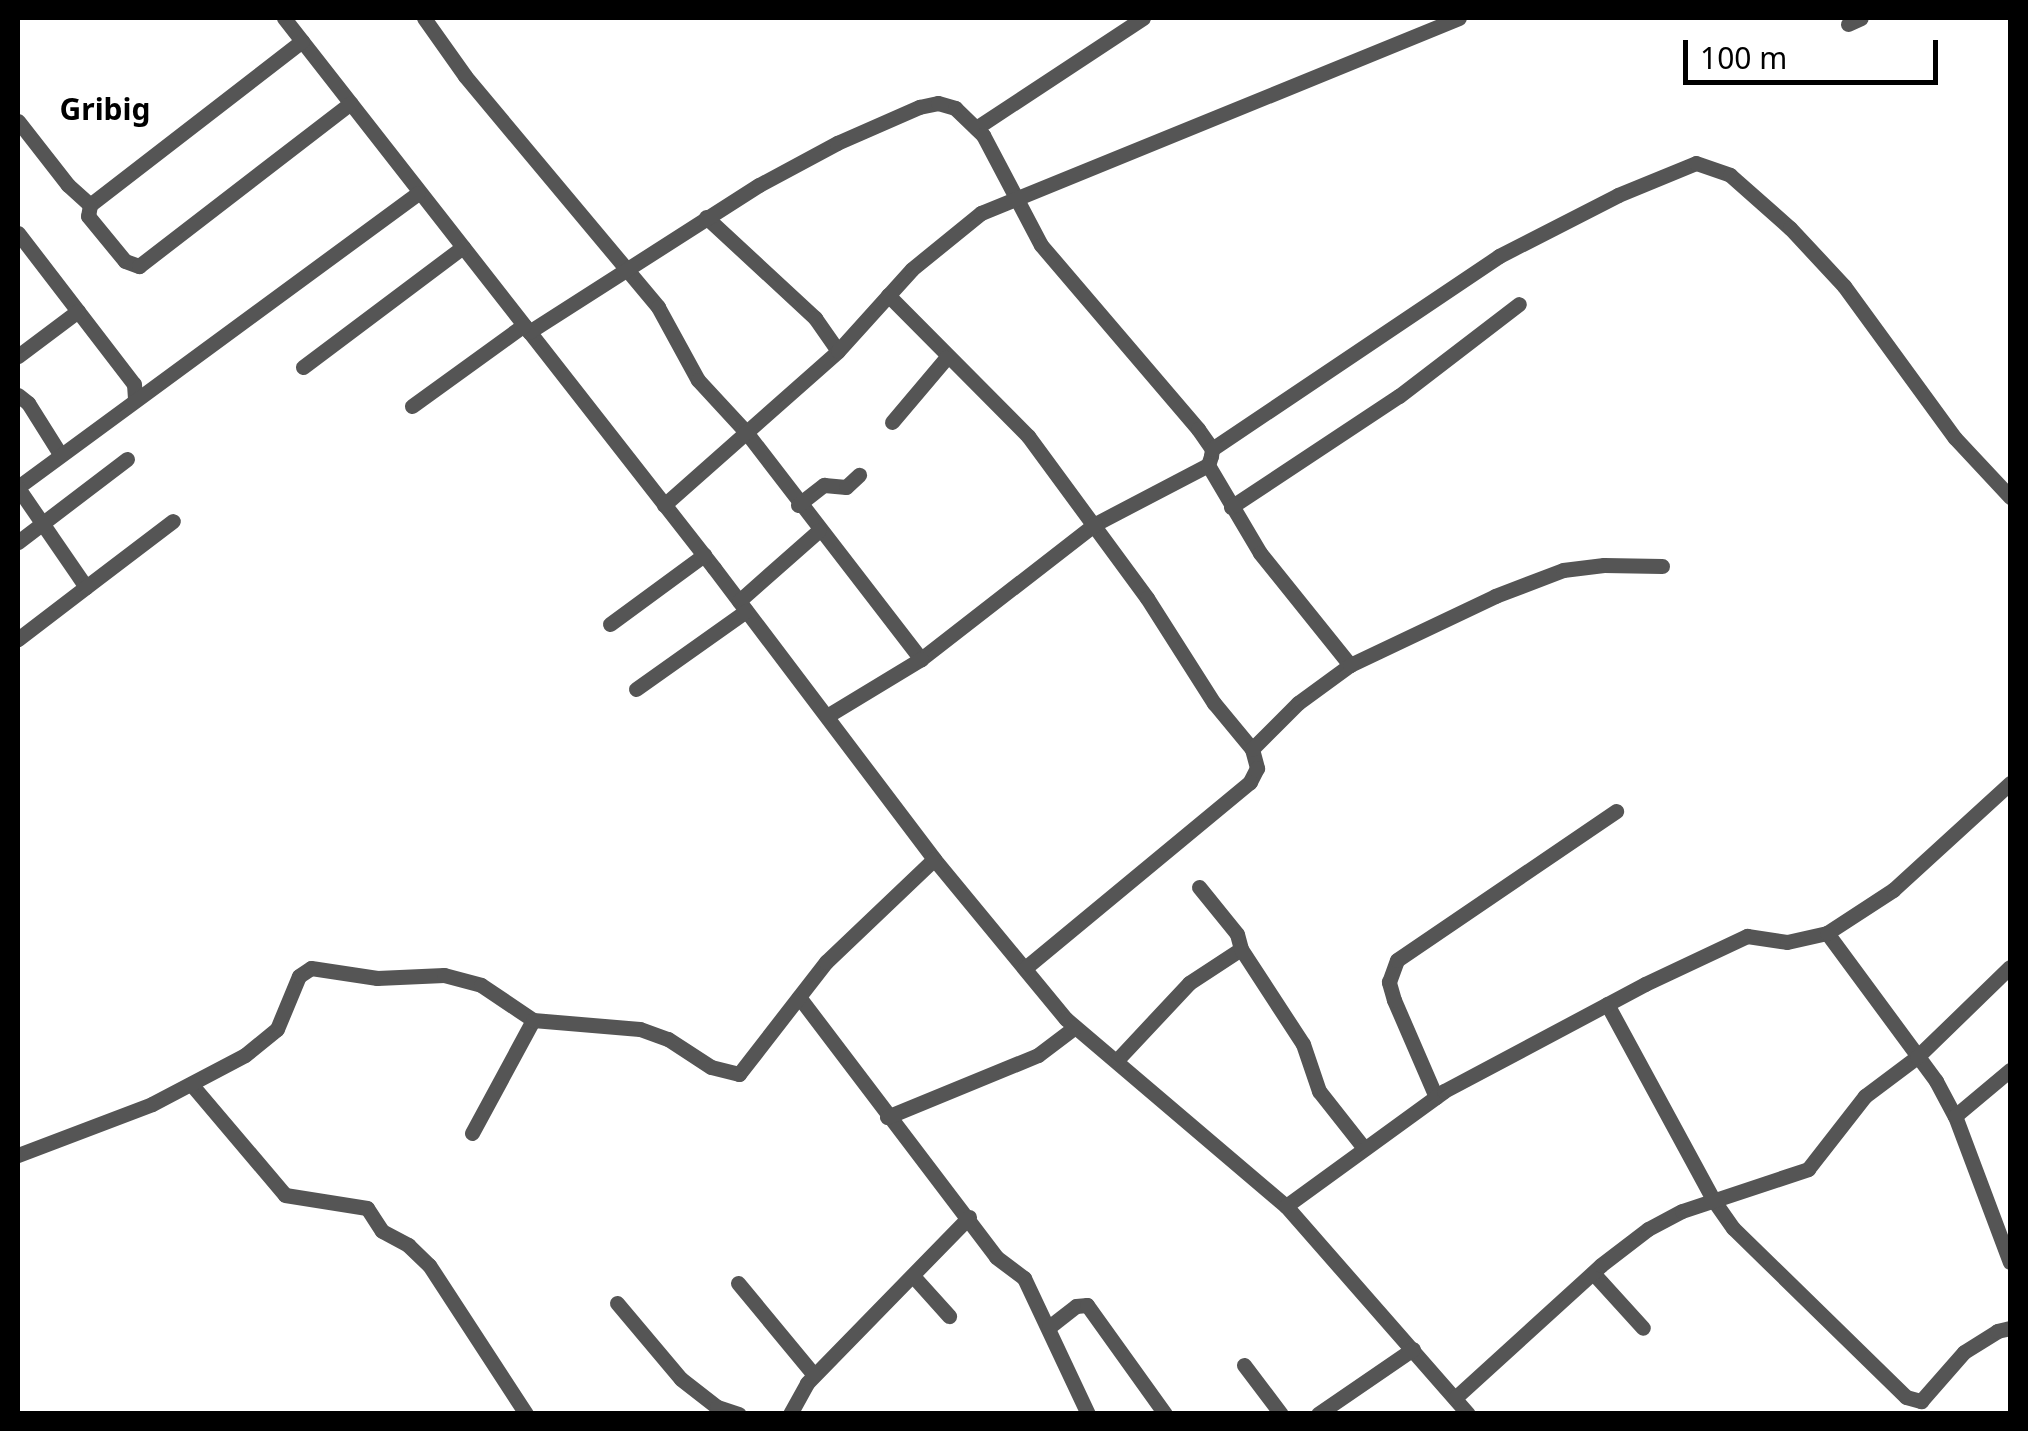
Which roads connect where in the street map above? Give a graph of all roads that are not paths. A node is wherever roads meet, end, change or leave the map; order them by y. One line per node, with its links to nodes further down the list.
1 (284, 18): 5 (street)
2 (424, 18): 15 (street)
3 (1142, 18): 8 (street)
4 (1459, 18): 10 (street)
5 (302, 41): 6 (street); 11 (street)
6 (351, 103): 9 (street); 11 (street)
7 (18, 120): 11 (street)
8 (976, 128): 10 (street); 12 (street)
9 (418, 193): 14 (street); 25 (street)
10 (1019, 198): 16 (street); 30 (street)
11 (90, 205)
12 (706, 217): 15 (street); 20 (street)
13 (21, 243): 18 (street)
14 (463, 247): 19 (street); 23 (street)
15 (626, 267): 19 (street); 28 (street)
16 (888, 296): 20 (street); 22 (street)
17 (1519, 304): 37 (street)
18 (78, 311): 21 (street); 25 (street)
19 (526, 328): 26 (street); 35 (street)
20 (838, 350): 28 (street)
21 (18, 356)
22 (946, 358): 27 (street); 40 (street)
23 (303, 367)
24 (18, 395): 29 (street)
25 (135, 400): 29 (street)
26 (412, 406)
27 (892, 422)
28 (746, 432): 35 (street); 36 (street)
29 (60, 454): 33 (street)
30 (1210, 457): 34 (street); 37 (street); 40 (street)
31 (127, 458): 39 (street)
32 (860, 474): 36 (street)
33 (18, 487): 39 (street)
34 (2010, 496)
35 (664, 505): 43 (street)
36 (798, 505): 41 (street)
37 (1230, 507): 50 (street)
38 (173, 520): 45 (street)
39 (43, 523): 42 (street); 45 (street)
40 (1095, 524): 49 (street); 53 (street)
41 (818, 531): 46 (street); 49 (street)
42 (18, 542)
43 (704, 555): 46 (street); 47 (street)
44 (1662, 566): 50 (street)
45 (86, 587): 48 (street)
46 (743, 606): 51 (street); 52 (street)
47 (610, 624)
48 (18, 638)
49 (921, 659): 52 (street)
50 (1350, 666): 53 (street)
51 (636, 689)
52 (828, 716): 56 (street)
53 (1252, 748): 60 (street)
54 (2010, 783): 58 (street)
55 (1616, 811): 70 (street)
56 (934, 859): 60 (street); 62 (street)
57 (1199, 887): 59 (street)
58 (1827, 933): 63 (street); 66 (street)
59 (1241, 949): 67 (street); 74 (street)
60 (1025, 968): 65 (street)
61 (2010, 968): 66 (street)
62 (800, 997): 64 (street); 72 (street)
63 (1607, 1004): 70 (street); 76 (street)
64 (532, 1020): 69 (street); 73 (street)
65 (1075, 1027): 67 (street); 72 (street)
66 (1918, 1056): 71 (street); 76 (street)
67 (1118, 1059): 77 (street)
68 (2010, 1070): 71 (street)
69 (191, 1084): 75 (street); 92 (street)
70 (1436, 1096): 74 (street)
71 (1955, 1116): 79 (street)
72 (887, 1117): 78 (street)
73 (472, 1133)
74 (1364, 1148): 77 (street)
75 (18, 1154)
76 (1714, 1201): 80 (street); 87 (street)
77 (1286, 1206): 88 (street)
78 (969, 1217): 81 (street); 85 (street)
79 (2010, 1262)
80 (1593, 1273): 86 (street); 91 (street)
81 (912, 1276): 84 (street); 90 (street)
82 (738, 1282): 90 (street)
83 (617, 1304): 93 (street)
84 (949, 1316)
85 (1049, 1327): 95 (street); 96 (street)
86 (1643, 1328)
87 (2010, 1328)
88 (1413, 1350): 91 (street); 98 (street)
89 (1244, 1366): 97 (street)
90 (814, 1375): 94 (street)
91 (1454, 1398): 99 (street)
92 (526, 1414)
93 (739, 1414)
94 (790, 1414)
95 (1088, 1414)
96 (1165, 1414)
97 (1281, 1414)
98 (1318, 1414)
99 (1468, 1414)

